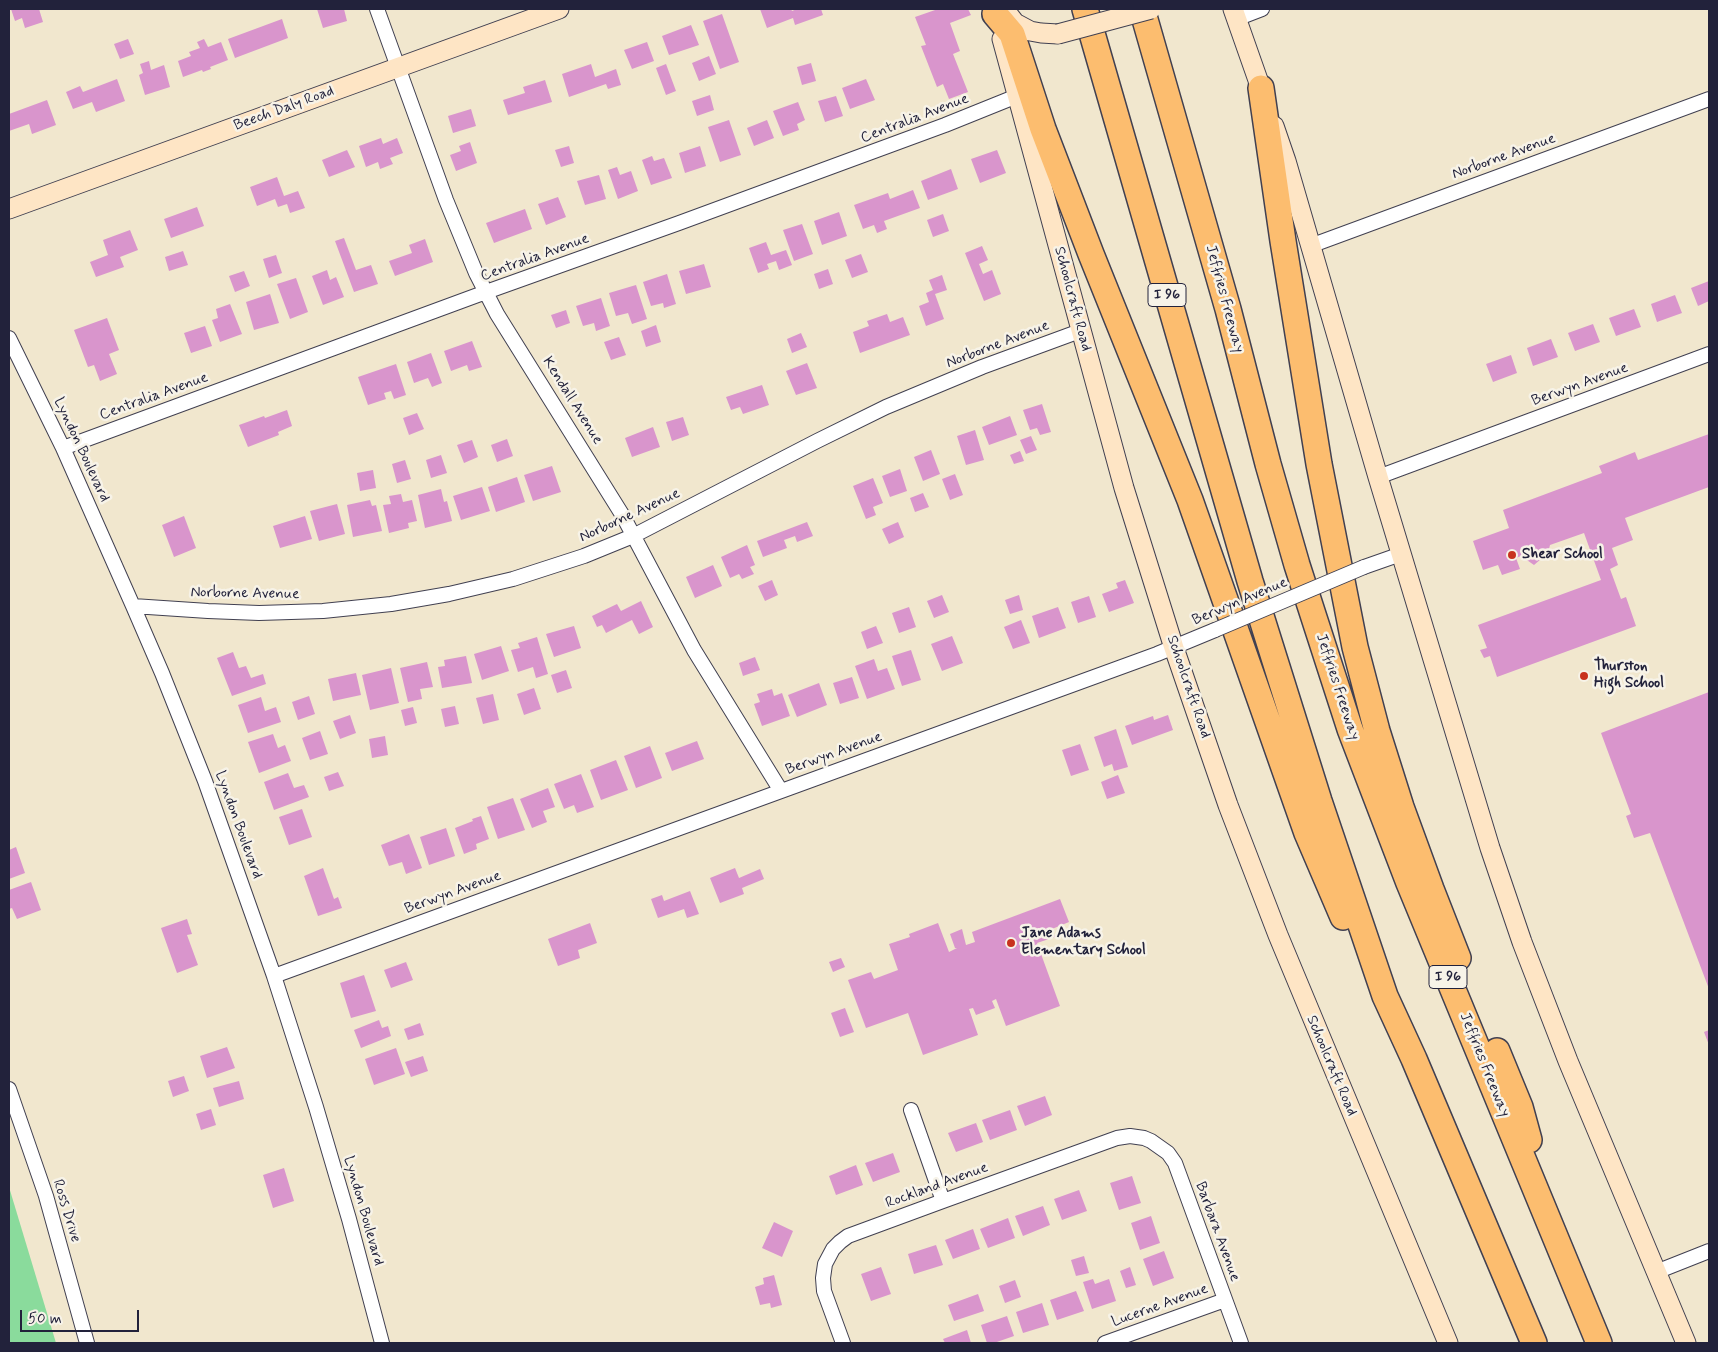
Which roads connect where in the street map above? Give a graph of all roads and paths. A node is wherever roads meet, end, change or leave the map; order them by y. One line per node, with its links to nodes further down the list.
1 (377, 9): 9 (street, Kendall Avenue)
2 (559, 9): 9 (main road, Beech Daly Road)
3 (1085, 9): 27 (highway, I 96)
4 (1142, 9): 32 (highway, Jeffries Freeway / I 96)
5 (1151, 9): 7 (main road, bridge)
6 (1262, 9): 8 (street)
7 (998, 10): 11 (main road, Schoolcraft Road); 27 (highway)
8 (1234, 14): 10 (main road)
9 (399, 68): 13 (main road, Beech Daly Road); 15 (street, Kendall Avenue)
10 (1261, 88): 14 (main road); 32 (highway)
11 (1017, 96): 15 (street, Centralia Avenue); 16 (main road, Schoolcraft Road)
12 (1709, 99): 14 (street, Norborne Avenue)
13 (9, 209)
14 (1310, 246): 20 (main road)
15 (486, 292): 19 (street, Centralia Avenue); 21 (street, Kendall Avenue)
16 (1080, 331): 21 (street, Norborne Avenue); 24 (main road, Schoolcraft Road)
17 (9, 338): 19 (street, Lyndon Boulevard)
18 (1709, 354): 20 (street, Berwyn Avenue)
19 (63, 448): 23 (street, Lyndon Boulevard)
20 (1378, 477): 22 (main road)
21 (633, 536): 23 (street, Norborne Avenue); 25 (street, Kendall Avenue)
22 (1401, 554): 24 (street, Berwyn Avenue, bridge); 34 (main road)
23 (133, 606): 26 (street, Lyndon Boulevard)
24 (1174, 648): 25 (street, Berwyn Avenue); 41 (main road, Schoolcraft Road)
25 (781, 791): 26 (street, Berwyn Avenue)
26 (274, 976): 37 (street, Lyndon Boulevard)
27 (1385, 996): 42 (highway, I 96)
28 (9, 1089): 36 (street, Ross Drive)
29 (911, 1110): 31 (street)
30 (1151, 1141): 31 (street, Rockland Avenue); 35 (street, Barbara Avenue)
31 (943, 1201): 38 (street, Rockland Avenue)
32 (1549, 1224): 43 (highway, Jeffries Freeway / I 96)
33 (1709, 1251): 34 (street)
34 (1656, 1272): 44 (main road)
35 (1225, 1300): 39 (street, Lucerne Avenue); 40 (street, Barbara Avenue)
36 (88, 1343)
37 (382, 1343)
38 (843, 1343)
39 (1105, 1343)
40 (1241, 1343)
41 (1448, 1343)
42 (1534, 1343)
43 (1599, 1343)
44 (1686, 1343)

